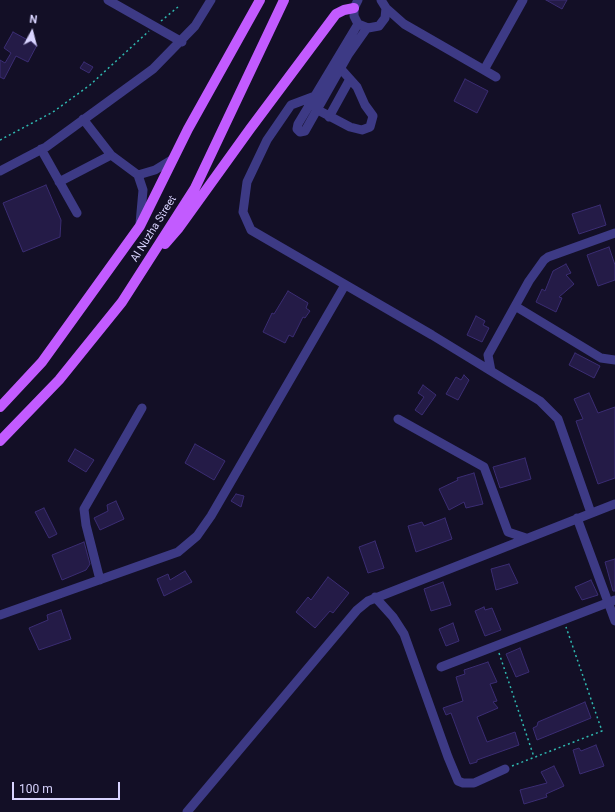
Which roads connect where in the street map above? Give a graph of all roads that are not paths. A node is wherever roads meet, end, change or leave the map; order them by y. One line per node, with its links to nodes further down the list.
1 (108, 0): 11 (street)
2 (211, 0): 11 (street)
3 (260, 0): 23 (main road, Al Nuzha Street)
4 (284, 0): 30 (main road, Al Nuzha Street)
5 (524, 0): 13 (street)
6 (384, 2): 8 (street); 9 (street)
7 (356, 4): 10 (street); 30 (main road)
8 (383, 22): 9 (street); 10 (street)
9 (404, 24): 13 (street)
10 (362, 26): 12 (street); 15 (street)
11 (182, 42): 20 (street)
12 (340, 68): 16 (street); 18 (street)
13 (484, 70): 14 (street)
14 (496, 77)
15 (326, 78): 17 (street); 18 (street)
16 (350, 79): 19 (street); 19 (street)
17 (315, 96): 18 (street); 31 (street)
18 (316, 109): 19 (street)
19 (329, 117)
20 (84, 119): 21 (street); 22 (street)
21 (40, 150): 24 (street); 26 (street)
22 (111, 155): 25 (street); 26 (street)
23 (173, 159): 25 (street); 28 (main road, Al Nuzha Street)
24 (0, 171)
25 (138, 175): 28 (street)
26 (60, 182): 27 (street)
27 (77, 213)
28 (140, 226): 37 (main road, Al Nuzha Street)
29 (615, 233): 32 (street)
30 (147, 263): 40 (main road, Al Nuzha Street)
31 (345, 284): 35 (street); 47 (street)
32 (515, 306): 33 (street); 34 (street)
33 (488, 355): 35 (street); 36 (street)
34 (615, 360)
35 (474, 361): 36 (street)
36 (491, 371): 42 (street)
37 (0, 407)
38 (142, 408): 47 (street)
39 (398, 419): 44 (street)
40 (0, 441)
41 (615, 504): 42 (street)
42 (591, 513): 43 (street)
43 (577, 518): 45 (street); 49 (street)
44 (508, 532): 45 (street); 46 (street)
45 (526, 538): 46 (street)
46 (503, 547): 48 (street)
47 (100, 580): 50 (street)
48 (375, 597): 53 (street); 54 (street)
49 (612, 601): 51 (street); 52 (street)
50 (0, 615)
51 (615, 621)
52 (441, 667)
53 (505, 769)
54 (187, 812)

